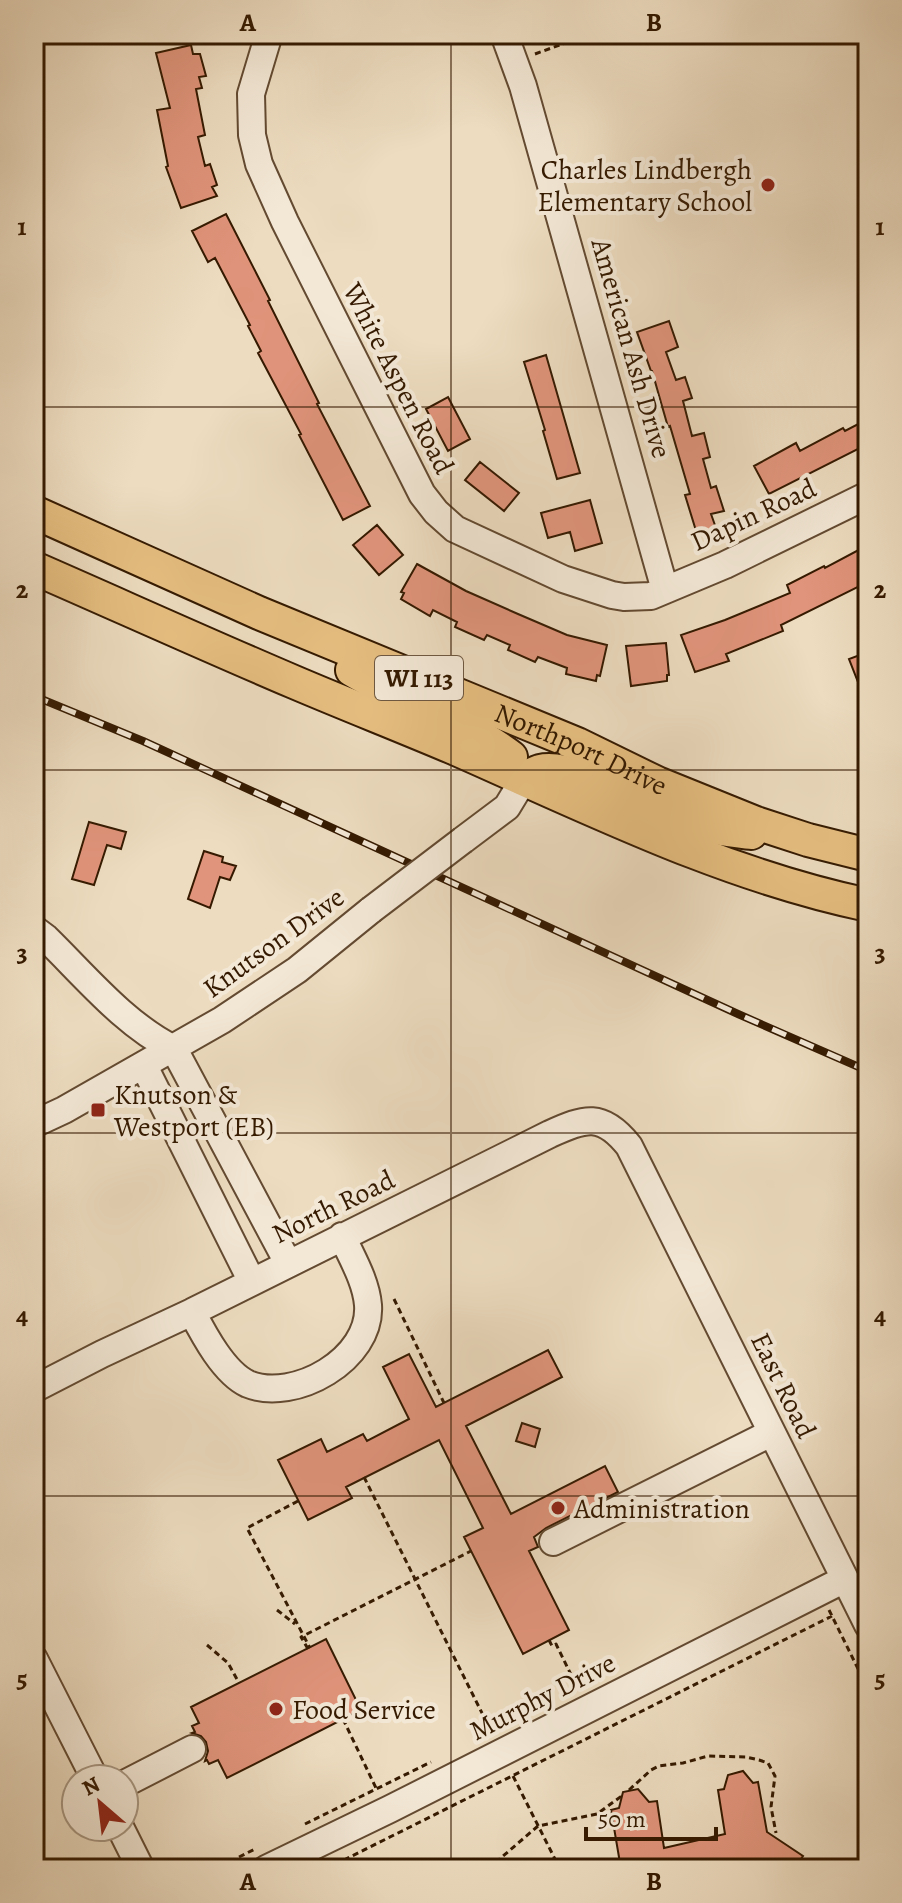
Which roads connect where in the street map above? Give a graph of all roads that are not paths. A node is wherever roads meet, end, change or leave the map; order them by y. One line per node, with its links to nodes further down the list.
1 (269, 34): 6 (street, White Aspen Road)
2 (504, 34): 6 (street, American Ash Drive)
3 (868, 495): 6 (street, Dapin Road)
4 (34, 512): 7 (main road, Northport Drive / WI 113)
5 (34, 568): 8 (main road, Northport Drive / WI 113)
6 (665, 590)
7 (259, 613): 8 (main road); 9 (main road, Northport Drive / WI 113)
8 (524, 779): 9 (main road); 11 (main road, Northport Drive / WI 113); 13 (street, Knutson Drive, bridge)
9 (808, 840): 10 (main road, Northport Drive / WI 113)
10 (868, 855)
11 (868, 905)
12 (34, 929): 13 (street)
13 (174, 1049): 14 (street, Knutson Drive); 18 (street)
14 (144, 1066): 15 (street, Knutson Drive); 19 (street)
15 (34, 1124)
16 (643, 1173): 17 (street, North Road); 22 (street, East Road)
17 (342, 1236): 18 (street, North Road); 20 (street)
18 (288, 1263): 19 (street, North Road)
19 (252, 1282): 20 (street, North Road)
20 (192, 1312): 21 (street, North Road)
21 (34, 1389)
22 (771, 1433): 23 (street); 24 (street, East Road)
23 (553, 1542)
24 (845, 1579): 25 (street, East Road); 32 (street, Murphy Drive)
25 (868, 1625)
26 (34, 1659): 28 (street)
27 (192, 1749): 29 (street)
28 (87, 1763)
29 (140, 1776)
30 (128, 1843): 31 (street)
31 (141, 1869)
32 (266, 1869)

